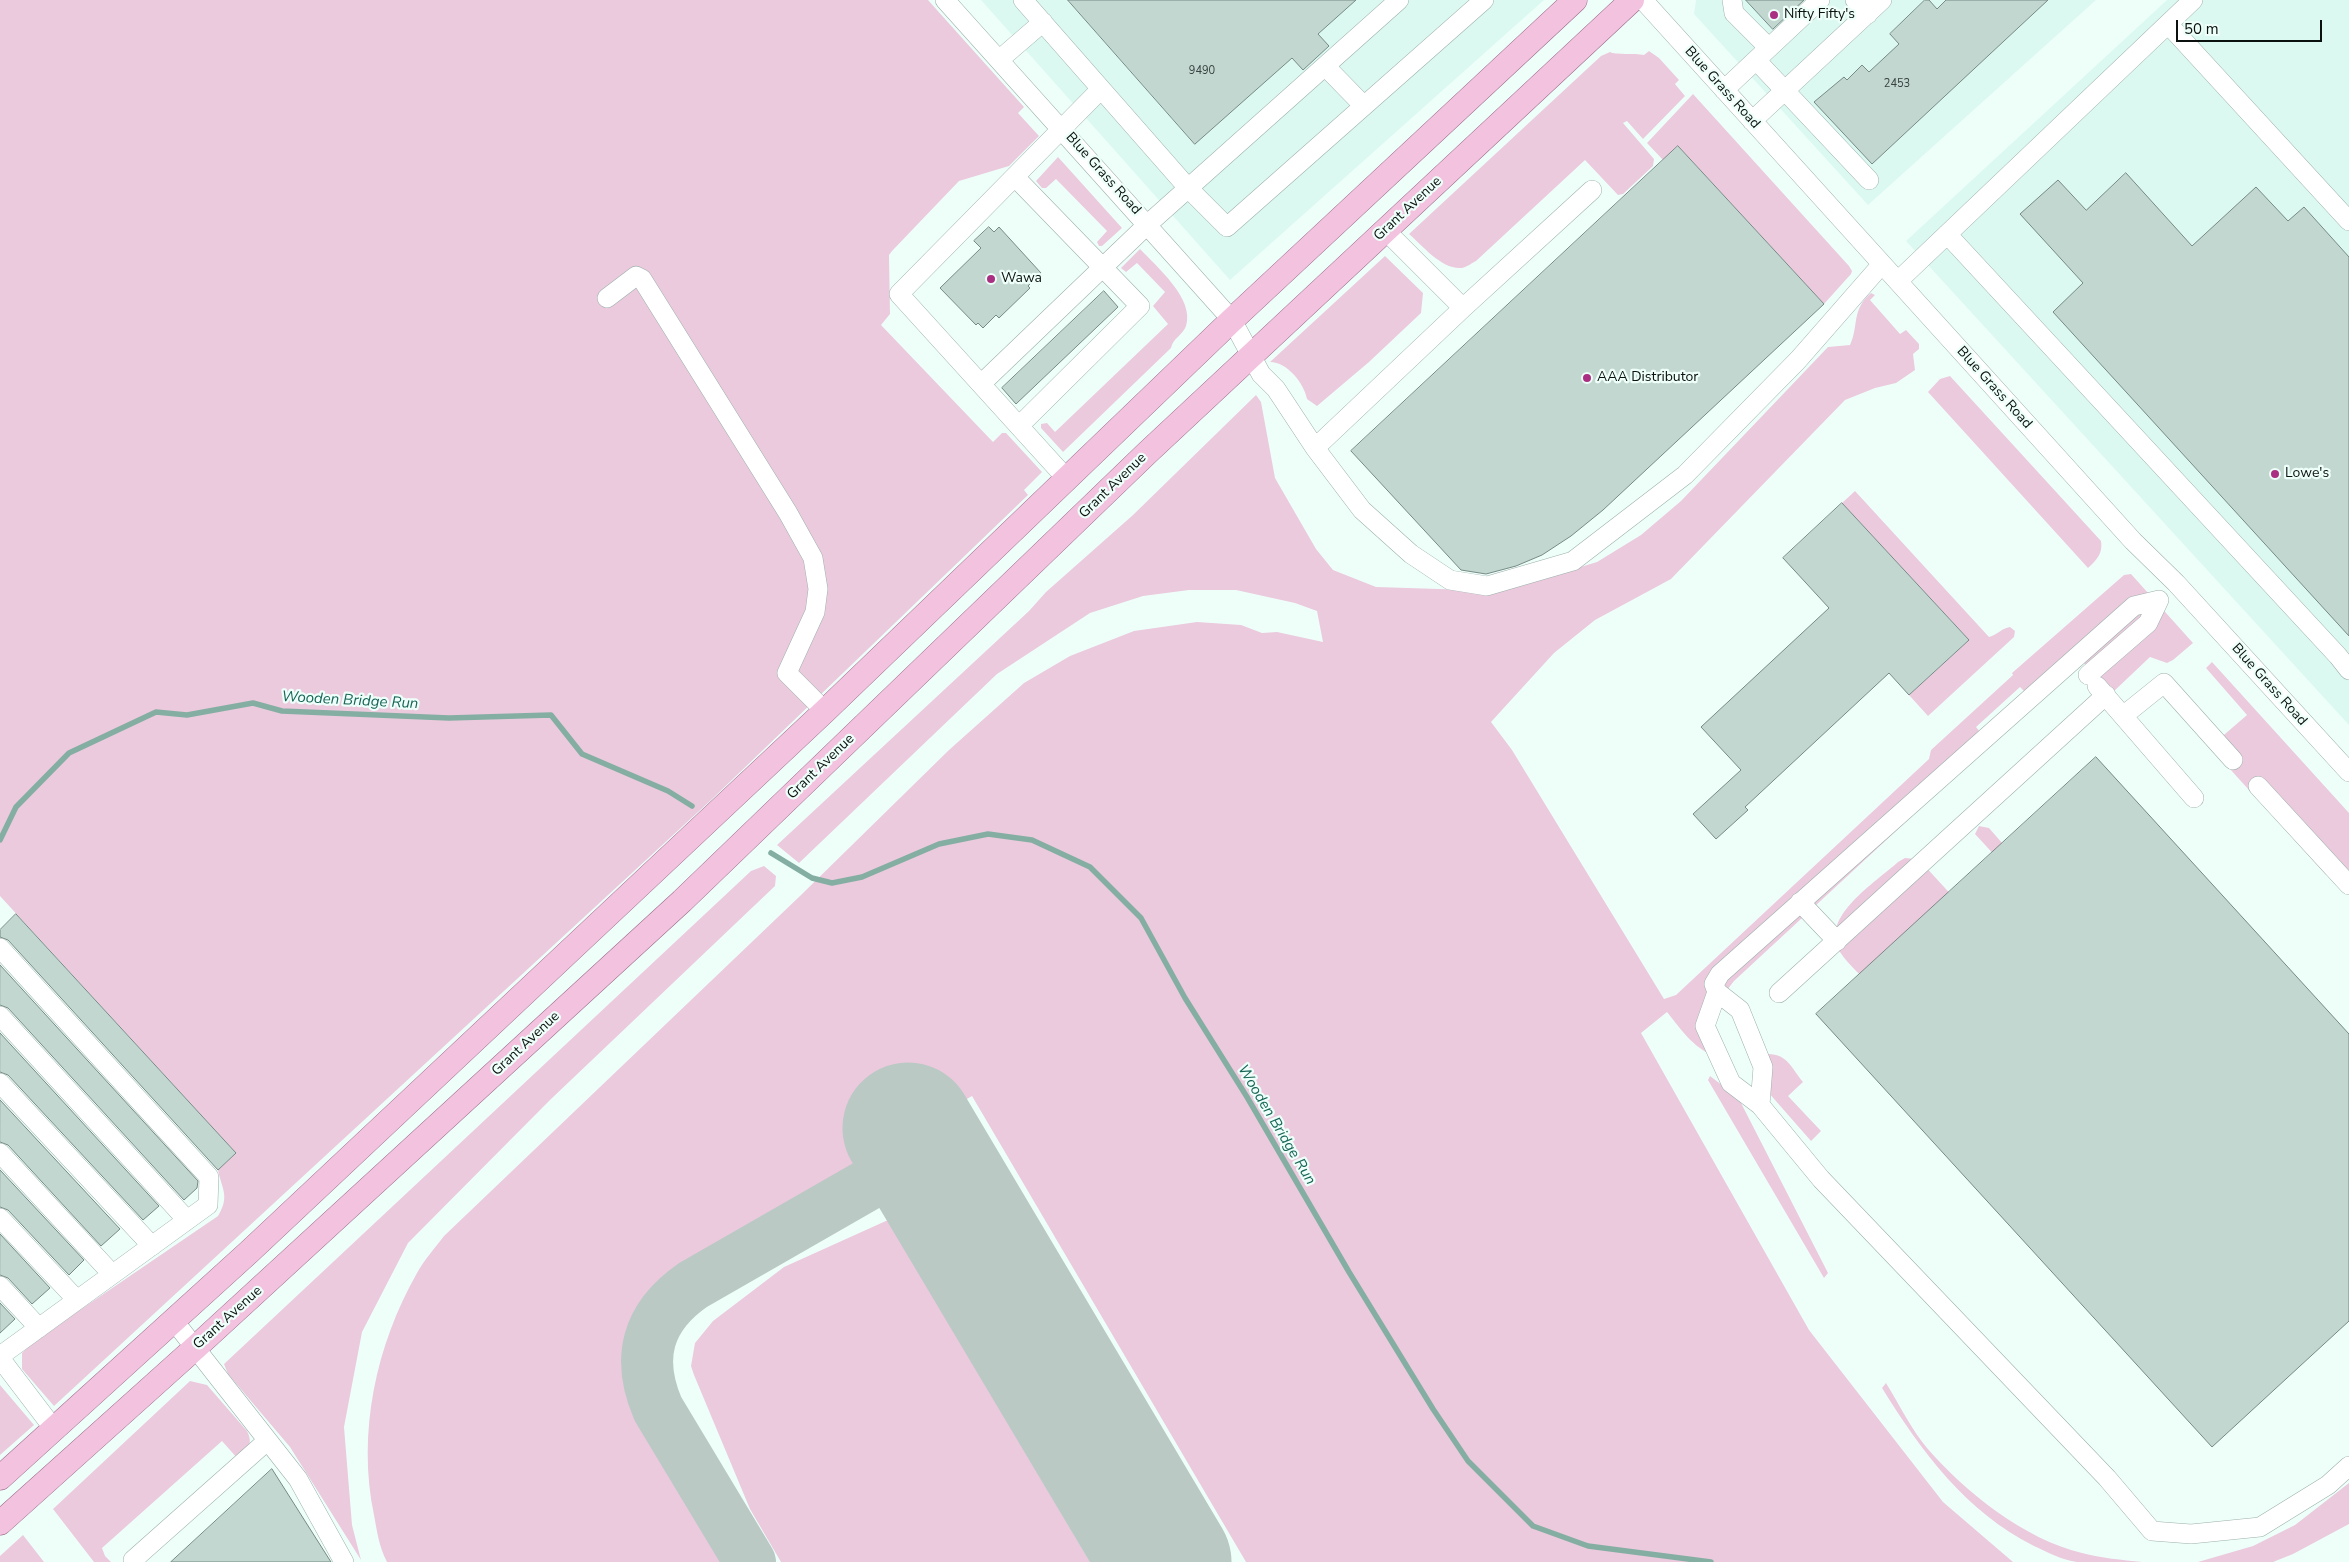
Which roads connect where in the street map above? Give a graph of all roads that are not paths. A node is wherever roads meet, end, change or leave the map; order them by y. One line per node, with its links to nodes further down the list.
1 (945, 0): 17 (street, Blue Grass Road)
2 (1023, 0): 14 (street)
3 (1399, 0): 18 (street)
4 (1484, 0): 22 (street)
5 (1575, 0): 38 (main road)
6 (1632, 0): 31 (main road, Grant Avenue)
7 (1643, 0): 20 (street, Blue Grass Road)
8 (1732, 0): 16 (street)
9 (1820, 0): 16 (street)
10 (1855, 0): 13 (street)
11 (1882, 0): 13 (street)
12 (2193, 0): 15 (street)
13 (1868, 14): 21 (street)
14 (1042, 22): 17 (street); 19 (street)
15 (2168, 24): 29 (street); 32 (street)
16 (1763, 54): 20 (street); 21 (street)
17 (999, 60): 24 (street, Blue Grass Road)
18 (1326, 67): 22 (street); 27 (street)
19 (1101, 89): 24 (street); 27 (street)
20 (1724, 90): 23 (street, Blue Grass Road)
21 (1785, 90): 23 (street); 26 (street)
22 (1364, 106): 27 (street)
23 (1752, 121): 33 (street, Blue Grass Road)
24 (1062, 130): 25 (street); 30 (street, Blue Grass Road)
25 (1015, 177): 34 (street); 40 (street)
26 (1869, 180)
27 (1188, 189): 30 (street)
28 (1592, 190): 37 (street)
29 (2349, 221)
30 (1148, 224): 34 (street); 38 (street, Blue Grass Road)
31 (1385, 230): 37 (street); 39 (main road, Grant Avenue)
32 (1947, 234): 35 (street); 47 (street)
33 (1882, 264): 35 (street, Blue Grass Road); 42 (street, Blue Grass Road)
34 (1102, 268): 40 (street); 41 (street)
35 (1898, 281): 44 (street, Blue Grass Road)
36 (607, 298): 50 (street)
37 (1463, 308): 42 (street)
38 (1232, 320): 39 (street, Blue Grass Road); 43 (main road)
39 (1251, 356): 42 (street, Blue Grass Road); 74 (main road, Grant Avenue)
40 (981, 384): 41 (street)
41 (1019, 426): 43 (street)
42 (1315, 448)
43 (1066, 478): 50 (main road)
44 (2176, 583): 45 (street); 53 (street, Blue Grass Road)
45 (2159, 600): 46 (street); 48 (street)
46 (2073, 659): 48 (street); 57 (street)
47 (2349, 670)
48 (2088, 675): 49 (street)
49 (2106, 696): 51 (street); 58 (street)
50 (825, 711): 72 (main road)
51 (2123, 716): 52 (street); 55 (street)
52 (2233, 760)
53 (2349, 772)
54 (2258, 786): 56 (street)
55 (2194, 798)
56 (2349, 885)
57 (1800, 902): 58 (street); 60 (street)
58 (1837, 941): 61 (street)
59 (0, 948): 67 (street)
60 (1717, 992): 64 (street); 64 (street)
61 (1779, 993)
62 (0, 1016): 67 (street)
63 (0, 1083): 68 (street)
64 (1760, 1105): 78 (street)
65 (0, 1153): 69 (street)
66 (0, 1218): 71 (street)
67 (187, 1220): 68 (street)
68 (152, 1246): 69 (street)
69 (112, 1274): 71 (street)
70 (0, 1286): 73 (street)
71 (77, 1300): 73 (street)
72 (174, 1321): 74 (street); 76 (main road)
73 (39, 1328): 75 (street)
74 (196, 1348): 77 (street); 80 (main road, Grant Avenue)
75 (0, 1357): 76 (street)
76 (54, 1429): 79 (main road)
77 (268, 1441): 81 (street); 82 (street)
78 (2349, 1466)
79 (0, 1478)
80 (0, 1523)
81 (136, 1562)
82 (344, 1562)

